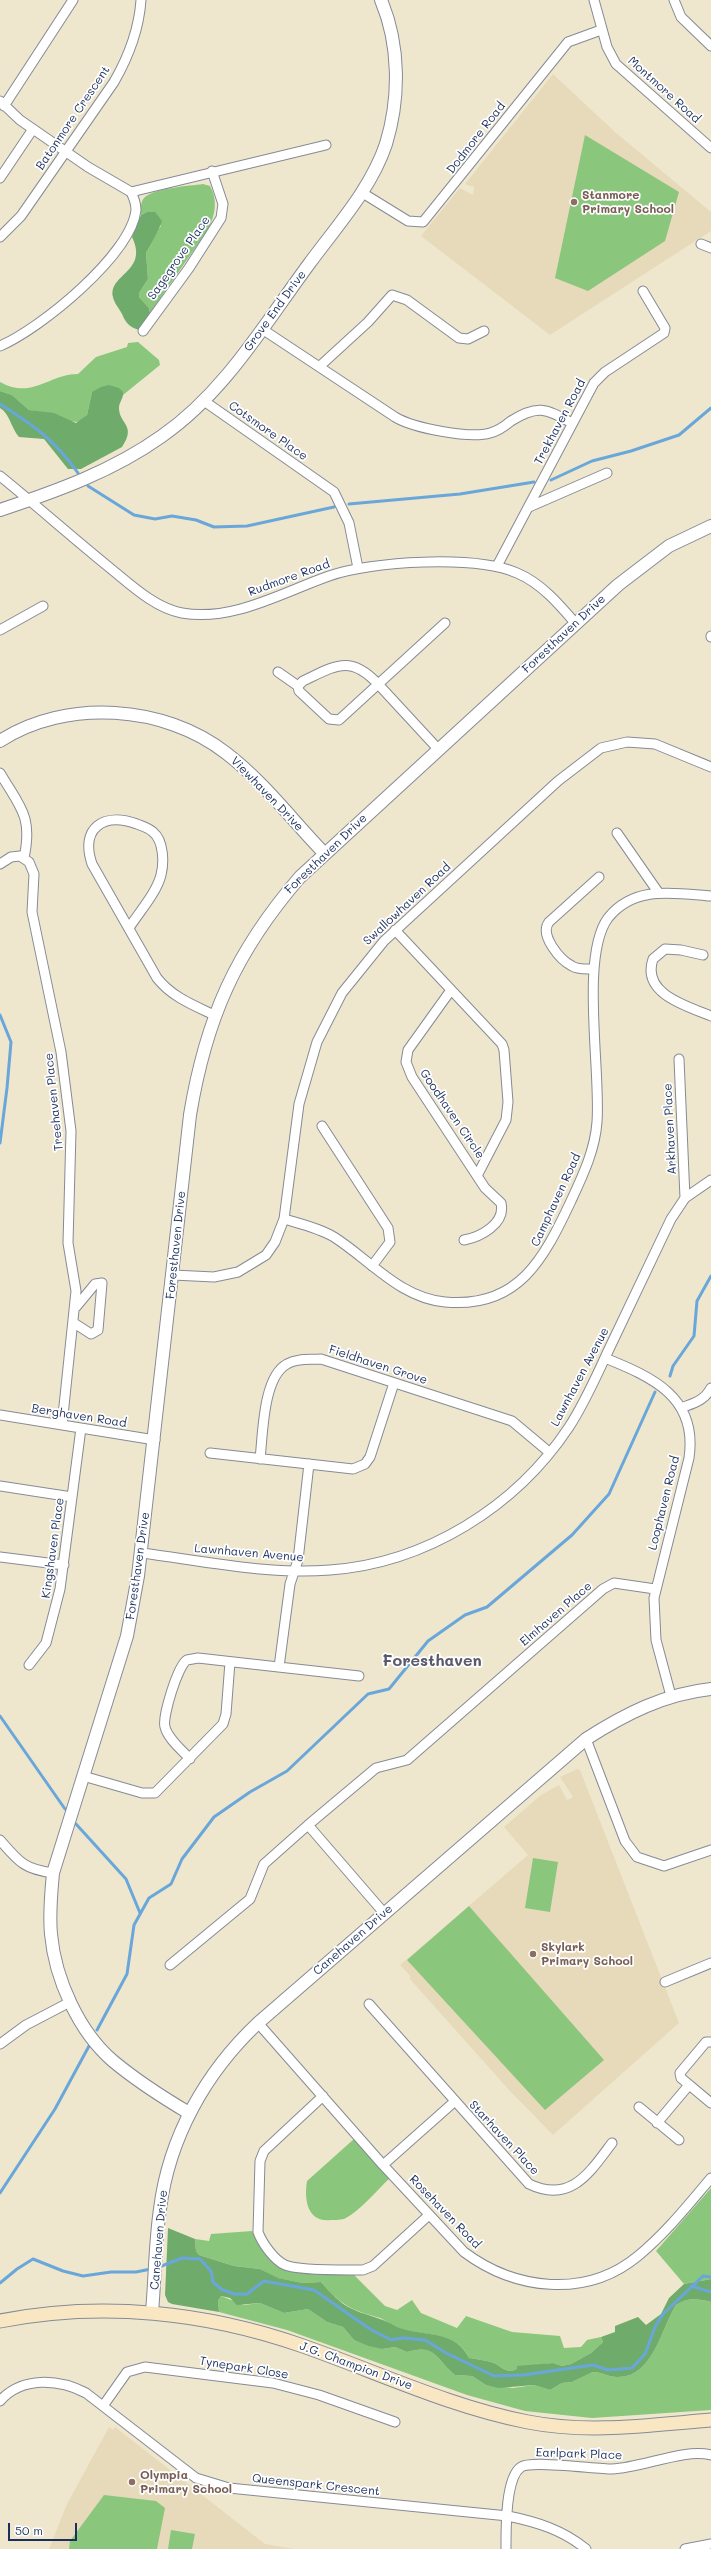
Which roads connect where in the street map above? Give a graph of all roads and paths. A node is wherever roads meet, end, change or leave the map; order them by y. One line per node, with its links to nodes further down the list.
1 (73, 0): 8 (street)
2 (141, 0): 12 (street, Batonmore Crescent)
3 (381, 0): 16 (street, Grove End Drive)
4 (594, 0): 6 (street, Montmore Road)
5 (674, 0): 7 (street)
6 (602, 30): 11 (street, Montmore Road); 16 (street, Dodmore Road)
7 (711, 46)
8 (2, 103): 9 (street)
9 (33, 129): 12 (street); 14 (street)
10 (326, 145): 13 (street)
11 (711, 148)
12 (66, 151): 15 (street); 17 (street, Batonmore Crescent)
13 (212, 171): 15 (street); 22 (street, Sagegrove Place)
14 (0, 178)
15 (131, 192): 24 (street)
16 (361, 192): 21 (street, Grove End Drive)
17 (0, 237)
18 (701, 244): 19 (street)
19 (711, 248)
20 (643, 291): 27 (street, Trekhaven Road)
21 (262, 328): 25 (street); 26 (street, Grove End Drive)
22 (143, 331)
23 (484, 331): 25 (street)
24 (0, 346)
25 (320, 366): 27 (street)
26 (204, 401): 30 (street, Grove End Drive); 35 (street, Cotsmore Place)
27 (572, 424): 31 (street, Trekhaven Road)
28 (607, 473): 31 (street)
29 (0, 476): 30 (street, Rudmore Road)
30 (29, 500): 32 (street, Grove End Drive); 35 (street, Rudmore Road)
31 (529, 507): 34 (street, Trekhaven Road)
32 (0, 510)
33 (711, 526): 38 (street, Foresthaven Drive)
34 (497, 566): 35 (street, Rudmore Road); 38 (street, Rudmore Road)
35 (358, 568)
36 (43, 606): 39 (street)
37 (445, 623): 41 (street)
38 (576, 624): 44 (street, Foresthaven Drive)
39 (0, 630)
40 (278, 672): 42 (street)
41 (378, 684): 42 (street); 42 (street); 44 (street)
42 (298, 686)
43 (0, 741): 48 (street, Viewhaven Drive)
44 (438, 750): 48 (street, Foresthaven Drive)
45 (711, 767): 55 (street, Swallowhaven Road)
46 (0, 773): 49 (street)
47 (617, 833): 52 (street)
48 (324, 853): 59 (street, Foresthaven Drive)
49 (22, 857): 50 (street); 70 (street, Treehaven Place)
50 (0, 864)
51 (599, 877): 57 (street)
52 (658, 892): 53 (street, Camphaven Road); 57 (street, Camphaven Road)
53 (711, 896)
54 (129, 928): 54 (street); 59 (street)
55 (395, 930): 58 (street, Goodhaven Circle); 66 (street, Swallowhaven Road)
56 (703, 955): 60 (street)
57 (594, 969): 68 (street, Camphaven Road)
58 (451, 990): 63 (street, Goodhaven Circle); 63 (street, Goodhaven Circle)
59 (214, 1015): 69 (street, Foresthaven Drive)
60 (711, 1016)
61 (679, 1059): 65 (street, Arkhaven Place)
62 (322, 1126): 68 (street)
63 (478, 1174): 67 (street)
64 (711, 1180): 65 (street, Lawnhaven Avenue)
65 (685, 1198): 72 (street, Lawnhaven Avenue)
66 (284, 1220): 68 (street, Camphaven Road); 69 (street, Swallowhaven Road)
67 (464, 1240)
68 (372, 1266)
69 (173, 1275): 79 (street, Foresthaven Drive)
70 (76, 1307): 71 (street, Treehaven Place); 71 (street)
71 (74, 1323): 77 (street, Treehaven Place)
72 (605, 1358): 75 (street, Loophaven Road); 80 (street, Lawnhaven Avenue)
73 (394, 1383): 80 (street, Fieldhaven Grove); 82 (street, Fieldhaven Grove); 83 (street)
74 (711, 1388): 75 (street)
75 (681, 1408): 90 (street, Loophaven Road)
76 (0, 1415): 77 (street, Berghaven Road)
77 (62, 1424): 78 (street, Berghaven Road)
78 (81, 1428): 79 (street, Berghaven Road); 85 (street, Kingshaven Place)
79 (155, 1440): 86 (street, Foresthaven Drive)
80 (549, 1452): 89 (street, Lawnhaven Avenue)
81 (210, 1453): 82 (street)
82 (260, 1459): 83 (street)
83 (309, 1464): 89 (street)
84 (0, 1486): 85 (street)
85 (72, 1497): 88 (street, Kingshaven Place)
86 (142, 1553): 89 (street, Lawnhaven Avenue); 99 (street, Foresthaven Drive)
87 (0, 1557): 88 (street)
88 (64, 1565): 92 (street, Kingshaven Place)
89 (296, 1570): 93 (street)
90 (655, 1588): 96 (street, Loophaven Road); 100 (street, Elmhaven Place)
91 (230, 1662): 93 (street); 98 (street); 98 (street)
92 (30, 1665)
93 (279, 1667): 94 (street)
94 (359, 1676)
95 (711, 1689): 96 (street, Canehaven Drive)
96 (671, 1696): 97 (street, Canehaven Drive)
97 (586, 1739): 102 (street); 104 (street, Canehaven Drive)
98 (190, 1759): 99 (street)
99 (83, 1776): 103 (street, Foresthaven Drive)
100 (308, 1825): 104 (street); 106 (street, Elmhaven Place)
101 (0, 1840): 103 (street)
102 (711, 1850)
103 (53, 1873): 108 (street, Foresthaven Drive)
104 (384, 1913): 110 (street, Canehaven Drive)
105 (711, 1963): 107 (street)
106 (170, 1965)
107 (665, 1982)
108 (70, 2002): 112 (street); 118 (street, Foresthaven Drive)
109 (369, 2004): 115 (street, Starhaven Place)
110 (258, 2023): 114 (street, Rosehaven Road); 118 (street, Canehaven Drive)
111 (711, 2042): 113 (street)
112 (0, 2044)
113 (689, 2085): 116 (street); 119 (street)
114 (323, 2096): 122 (street, Rosehaven Road); 124 (street)
115 (454, 2102): 121 (street, Starhaven Place); 122 (street, Starhaven Place)
116 (711, 2103)
117 (639, 2107): 119 (street)
118 (189, 2113): 125 (street, Canehaven Drive)
119 (657, 2123): 120 (street)
120 (679, 2140)
121 (612, 2143)
122 (383, 2165): 124 (street, Rosehaven Road)
123 (711, 2178): 124 (street, Rosehaven Road)
124 (429, 2215)
125 (152, 2312): 126 (main road, J.G. Champion Drive); 129 (main road, J.G. Champion Drive)
126 (0, 2321)
127 (0, 2401): 128 (street, Queenspark Crescent)
128 (103, 2406): 130 (street, Tynepark Close); 132 (street, Queenspark Crescent)
129 (711, 2420)
130 (395, 2422)
131 (711, 2455): 132 (street, Earlpark Place)
132 (508, 2516): 134 (street, Earlpark Place); 135 (street, Queenspark Crescent)
133 (711, 2544): 136 (street)
134 (506, 2549)
135 (586, 2549)
136 (685, 2549)

